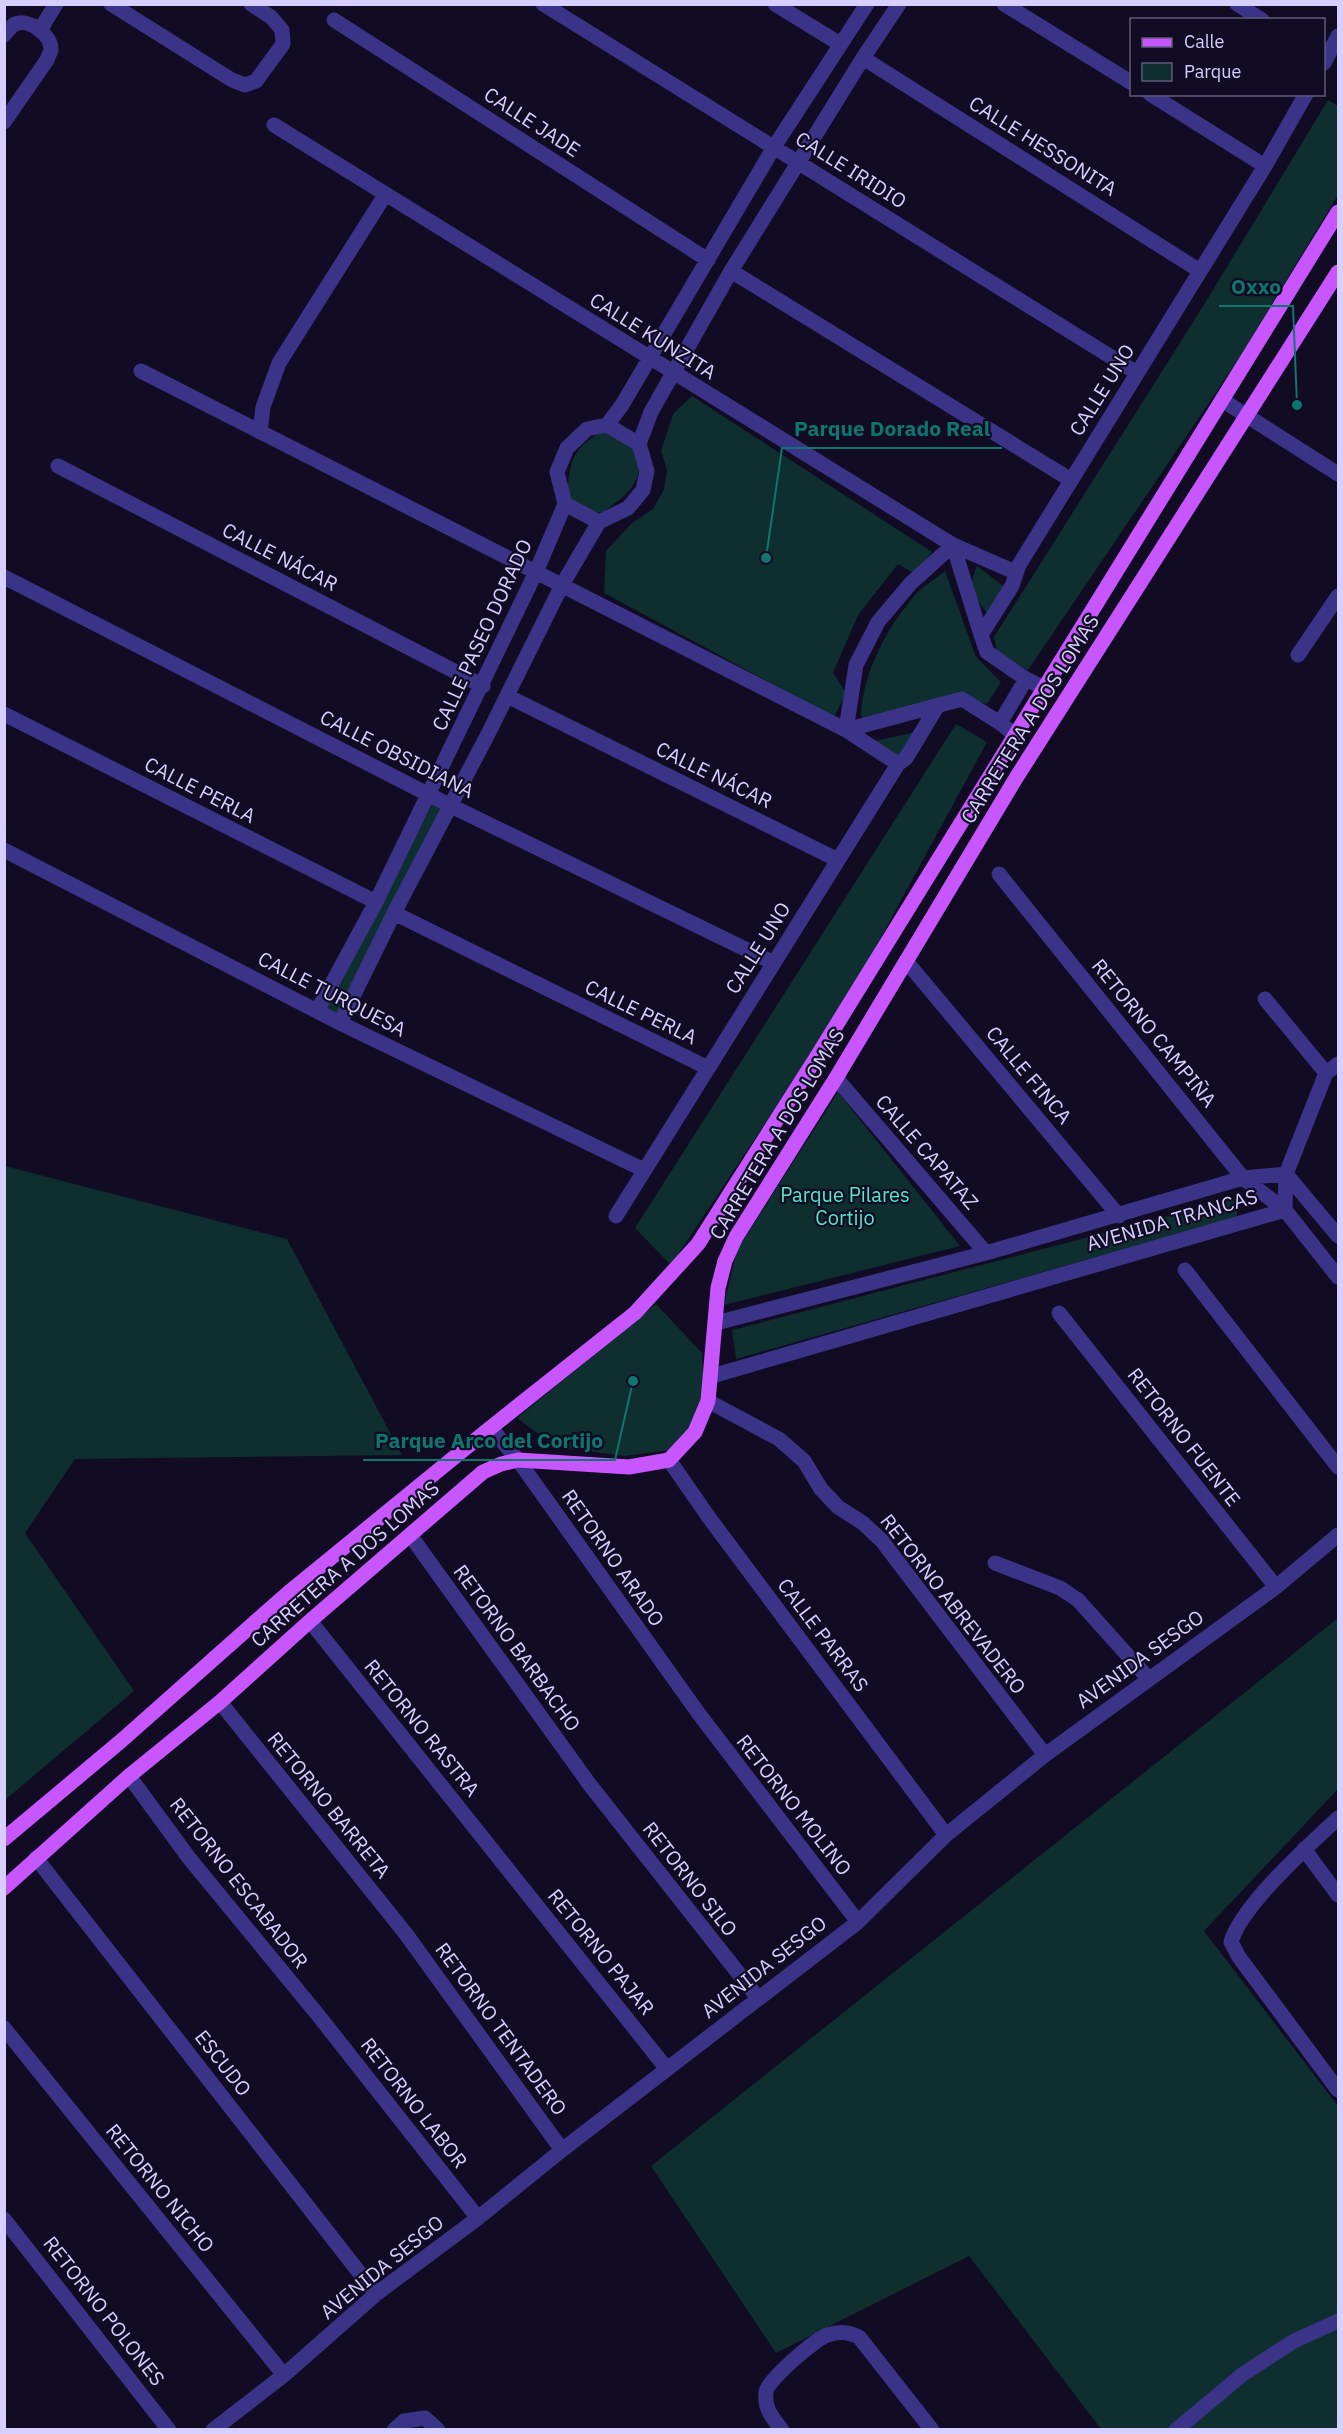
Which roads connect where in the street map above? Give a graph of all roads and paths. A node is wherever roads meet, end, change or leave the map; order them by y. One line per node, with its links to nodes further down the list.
1 (56, 4): 12 (street)
2 (111, 4): 3 (street)
3 (252, 4)
4 (543, 4): 23 (street, CALLE IRIDIO)
5 (775, 4): 15 (street)
6 (867, 4): 15 (street)
7 (899, 4): 16 (street)
8 (1004, 4): 18 (street)
9 (1237, 4): 10 (street)
10 (1259, 18)
11 (334, 20): 28 (street, CALLE JADE)
12 (40, 30): 13 (street); 21 (street)
13 (4, 35)
14 (1338, 36): 17 (street)
15 (840, 44): 23 (street)
16 (863, 58): 24 (street); 30 (street, CALLE HESSONITA)
17 (1325, 58)
18 (1130, 82)
19 (1153, 96): 25 (street)
20 (1305, 96): 25 (street, CALLE UNO)
21 (4, 122)
22 (274, 125): 26 (street, CALLE KUNZITA)
23 (774, 147): 24 (street, CALLE IRIDIO); 28 (street)
24 (799, 163): 29 (street); 35 (street, CALLE IRIDIO)
25 (1265, 166): 30 (street, CALLE UNO)
26 (385, 195): 32 (street, CALLE KUNZITA); 39 (street)
27 (1338, 213): 36 (main road, CARRETERA A DOS LOMAS)
28 (708, 260): 32 (street)
29 (731, 271): 34 (street); 43 (street)
30 (1200, 271): 35 (street, CALLE UNO)
31 (1338, 272): 37 (main road, CARRETERA A DOS LOMAS)
32 (650, 359): 34 (street, CALLE KUNZITA); 38 (street)
33 (141, 371): 39 (street)
34 (673, 373): 40 (street); 46 (street, CALLE KUNZITA)
35 (1137, 373): 43 (street, CALLE UNO)
36 (1222, 400): 37 (street); 56 (main road, CARRETERA A DOS LOMAS)
37 (1246, 416): 42 (street); 67 (main road, CARRETERA A DOS LOMAS)
38 (607, 425): 40 (street); 44 (street)
39 (260, 432): 47 (street)
40 (639, 444): 45 (street)
41 (58, 466): 55 (street, CALLE NÁCAR)
42 (1338, 474)
43 (1071, 480): 48 (street, CALLE UNO)
44 (565, 504): 45 (street); 47 (street, CALLE PASEO DORADO)
45 (599, 522): 50 (street)
46 (953, 545): 48 (street, CALLE KUNZITA); 52 (street); 61 (street)
47 (536, 572): 50 (street); 55 (street, CALLE PASEO DORADO)
48 (1016, 572): 52 (street, CALLE UNO)
49 (4, 577): 64 (street, CALLE OBSIDIANA)
50 (562, 585): 57 (street); 61 (street)
51 (1338, 596): 53 (street)
52 (981, 635): 54 (street)
53 (1298, 655)
54 (1026, 679): 56 (street); 60 (street)
55 (483, 686): 64 (street, CALLE PASEO DORADO)
56 (1044, 688): 62 (main road, CARRETERA A DOS LOMAS)
57 (507, 696): 65 (street); 69 (street, CALLE NÁCAR)
58 (938, 705): 60 (street); 61 (street); 63 (street, CALLE UNO)
59 (4, 714): 71 (street, CALLE PERLA)
60 (1000, 723): 62 (street)
61 (846, 730): 63 (street)
62 (1015, 735): 66 (main road, CARRETERA A DOS LOMAS)
63 (898, 764): 69 (street, CALLE UNO)
64 (430, 794): 65 (street, CALLE OBSIDIANA); 71 (street, CALLE PASEO DORADO)
65 (449, 805): 72 (street); 74 (street, CALLE OBSIDIANA)
66 (962, 822): 67 (main road); 95 (main road, CARRETERA A DOS LOMAS)
67 (982, 834): 73 (main road, CARRETERA A DOS LOMAS)
68 (4, 850): 76 (street, CALLE TURQUESA)
69 (838, 860): 74 (street, CALLE UNO)
70 (999, 874): 83 (street, RETORNO CAMPIÑA)
71 (376, 902): 76 (street, CALLE PASEO DORADO)
72 (394, 913): 77 (street); 78 (street, CALLE PERLA)
73 (906, 961): 80 (main road, CARRETERA A DOS LOMAS); 86 (street, CALLE FINCA)
74 (774, 963): 78 (street, CALLE UNO)
75 (1265, 999): 79 (street)
76 (317, 1011): 77 (street, CALLE TURQUESA)
77 (340, 1023): 81 (street, CALLE TURQUESA)
78 (708, 1068): 81 (street, CALLE UNO)
79 (1332, 1069): 82 (street)
80 (836, 1078): 88 (street, CALLE CAPATAZ); 92 (main road, CARRETERA A DOS LOMAS)
81 (644, 1170): 85 (street, CALLE UNO)
82 (1286, 1174): 83 (street, AVENIDA TRANCAS); 84 (street, AVENIDA TRANCAS); 87 (street)
83 (1243, 1178): 84 (street, RETORNO CAMPIÑA); 86 (street, AVENIDA TRANCAS)
84 (1285, 1210): 90 (street, RETORNO CAMPIÑA); 93 (street, AVENIDA TRANCAS)
85 (616, 1216)
86 (1119, 1216): 88 (street, AVENIDA TRANCAS)
87 (1338, 1236)
88 (986, 1253): 92 (street, AVENIDA TRANCAS)
89 (1185, 1270): 98 (street)
90 (1338, 1277)
91 (1059, 1312): 102 (street, RETORNO FUENTE)
92 (716, 1323): 93 (main road, CARRETERA A DOS LOMAS)
93 (712, 1376): 94 (main road, CARRETERA A DOS LOMAS)
94 (708, 1401): 97 (main road, CARRETERA A DOS LOMAS); 107 (street, RETORNO ABREVADERO)
95 (491, 1428): 96 (street, RETORNO ARADO); 112 (main road, CARRETERA A DOS LOMAS)
96 (518, 1460): 97 (main road, CARRETERA A DOS LOMAS); 99 (main road, CARRETERA A DOS LOMAS); 106 (street, RETORNO ARADO)
97 (669, 1460): 111 (street, CALLE PARRAS)
98 (1338, 1467)
99 (410, 1535): 103 (main road, CARRETERA A DOS LOMAS); 109 (street, RETORNO BARBACHO)
100 (1338, 1535): 102 (street, AVENIDA SESGO)
101 (995, 1563): 104 (street)
102 (1276, 1587): 104 (street, AVENIDA SESGO)
103 (310, 1621): 105 (main road, CARRETERA A DOS LOMAS); 115 (street, RETORNO RASTRA)
104 (1148, 1678): 107 (street, AVENIDA SESGO)
105 (220, 1702): 108 (main road, CARRETERA A DOS LOMAS); 119 (street, RETORNO BARRETA)
106 (699, 1714): 118 (street, RETORNO MOLINO)
107 (1045, 1755): 111 (street, AVENIDA SESGO)
108 (129, 1776): 114 (main road, CARRETERA A DOS LOMAS); 121 (street, RETORNO ESCABADOR)
109 (590, 1785): 120 (street, RETORNO SILO)
110 (1338, 1818): 113 (street)
111 (946, 1834): 118 (street, AVENIDA SESGO)
112 (4, 1839)
113 (1304, 1849): 117 (street); 124 (street)
114 (36, 1858): 116 (main road, CARRETERA A DOS LOMAS); 128 (street, ESCUDO)
115 (502, 1862): 123 (street, RETORNO PAJAR)
116 (4, 1888)
117 (1338, 1895)
118 (858, 1922): 120 (street, AVENIDA SESGO)
119 (406, 1934): 125 (street, RETORNO TENTADERO)
120 (758, 1998): 123 (street, AVENIDA SESGO)
121 (318, 2015): 126 (street, RETORNO LABOR)
122 (4, 2028): 130 (street, RETORNO NICHO)
123 (667, 2069): 125 (street, AVENIDA SESGO)
124 (1338, 2090)
125 (562, 2150): 126 (street, AVENIDA SESGO)
126 (478, 2218): 128 (street, AVENIDA SESGO)
127 (4, 2219): 131 (street, RETORNO POLONES)
128 (376, 2294): 130 (street, AVENIDA SESGO)
129 (1338, 2321): 137 (street)
130 (284, 2375): 132 (street, AVENIDA SESGO)
131 (169, 2430)
132 (213, 2430)
133 (394, 2430): 134 (street)
134 (438, 2430)
135 (782, 2430): 136 (street)
136 (932, 2430)
137 (1176, 2430)

